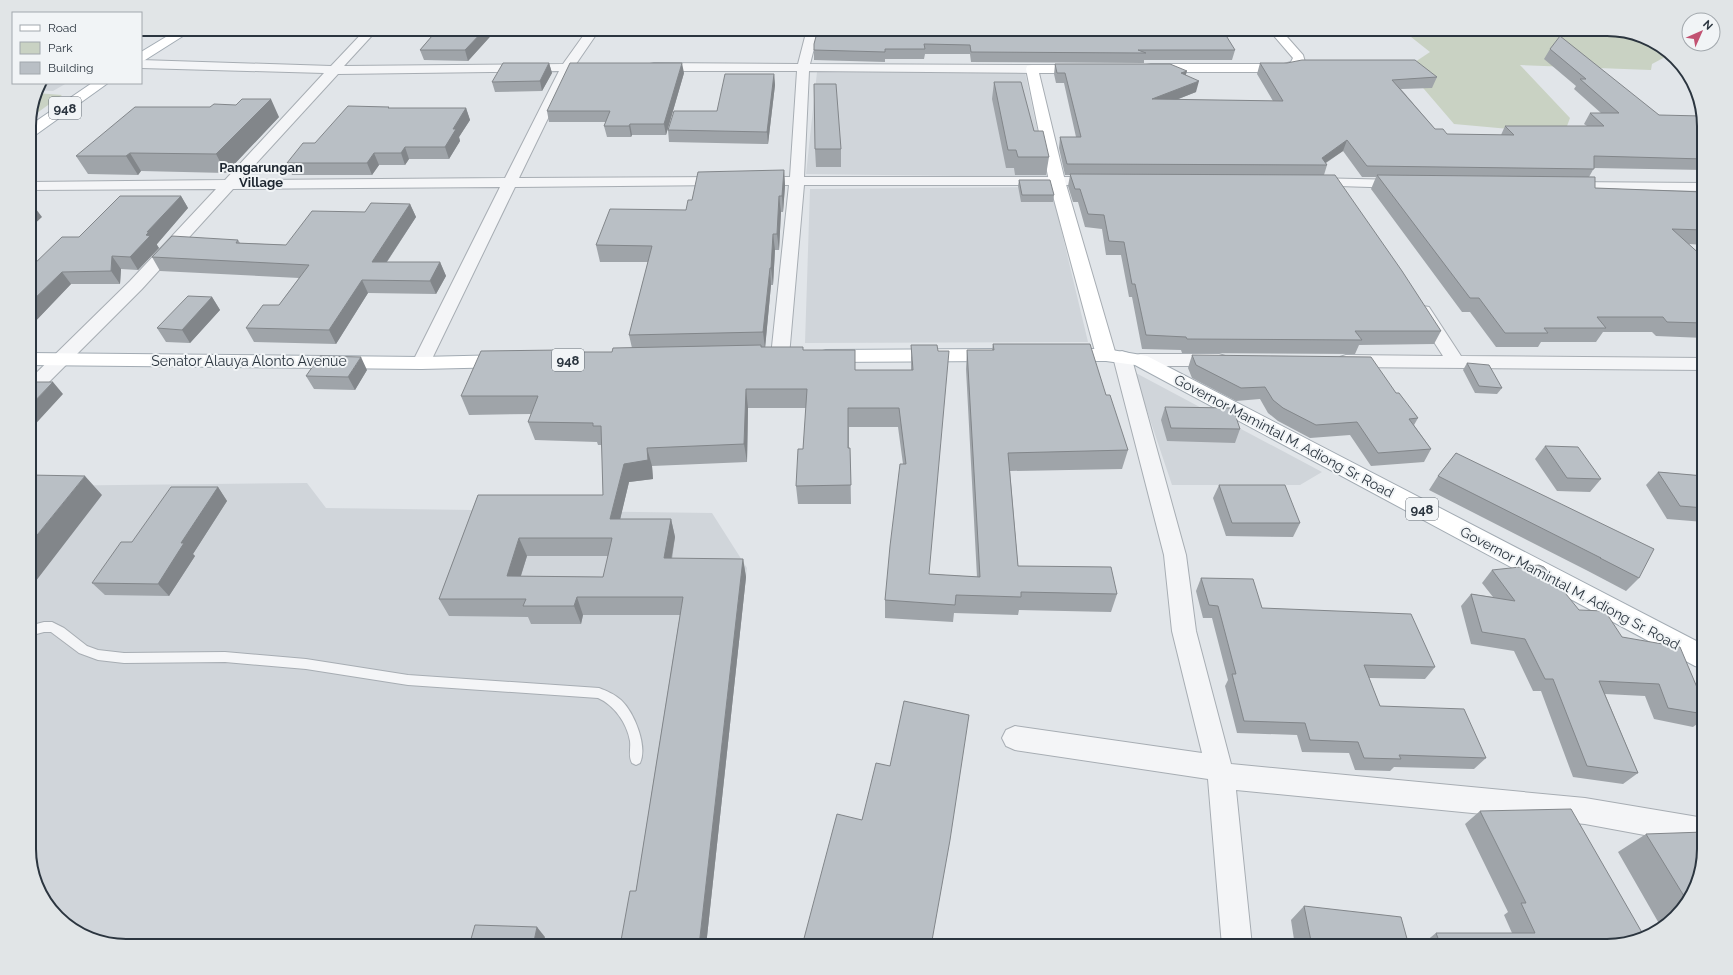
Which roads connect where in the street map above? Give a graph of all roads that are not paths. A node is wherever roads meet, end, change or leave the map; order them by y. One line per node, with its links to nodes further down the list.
1 (160, 36): 7 (main road)
2 (176, 36): 8 (main road)
3 (366, 36): 17 (street)
4 (589, 36): 10 (street)
5 (811, 36): 13 (street)
6 (1280, 36): 14 (main road)
7 (142, 46)
8 (142, 56)
9 (142, 64): 17 (street)
10 (568, 67): 11 (street); 17 (street); 25 (street)
11 (607, 67)
12 (638, 67): 13 (street)
13 (803, 67): 15 (street); 22 (street)
14 (1141, 68)
15 (1032, 69): 16 (main road); 23 (main road)
16 (1094, 69)
17 (336, 70): 27 (street)
18 (85, 84): 20 (main road, 948)
19 (100, 84): 21 (main road, 948)
20 (37, 117)
21 (36, 128)
22 (797, 180): 23 (street); 25 (street); 35 (street)
23 (1058, 181): 24 (street); 36 (main road)
24 (1112, 181)
25 (512, 182): 27 (street); 43 (street)
26 (1301, 182): 28 (street)
27 (231, 184): 29 (street); 38 (street)
28 (1418, 184)
29 (36, 186)
30 (1551, 186): 31 (street)
31 (1697, 187)
32 (1413, 296): 42 (street)
33 (1012, 355): 35 (main road)
34 (1044, 355): 36 (main road, 948)
35 (788, 356)
36 (1123, 357): 39 (street); 47 (main road, Governor Mamintal M. Adiong Sr. Road / 948); 50 (street)
37 (36, 359): 38 (main road, Senator Alauya Alonto Avenue)
38 (60, 360): 43 (main road, Senator Alauya Alonto Avenue); 45 (street)
39 (1235, 360)
40 (525, 361): 43 (main road, Senator Alauya Alonto Avenue)
41 (1330, 361): 42 (street)
42 (1456, 362): 44 (street)
43 (421, 363)
44 (1697, 364)
45 (36, 384)
46 (36, 629): 49 (lane)
47 (1697, 654)
48 (1015, 738): 50 (street)
49 (636, 759)
50 (1220, 772): 51 (street); 52 (street)
51 (1697, 831)
52 (1236, 939)

